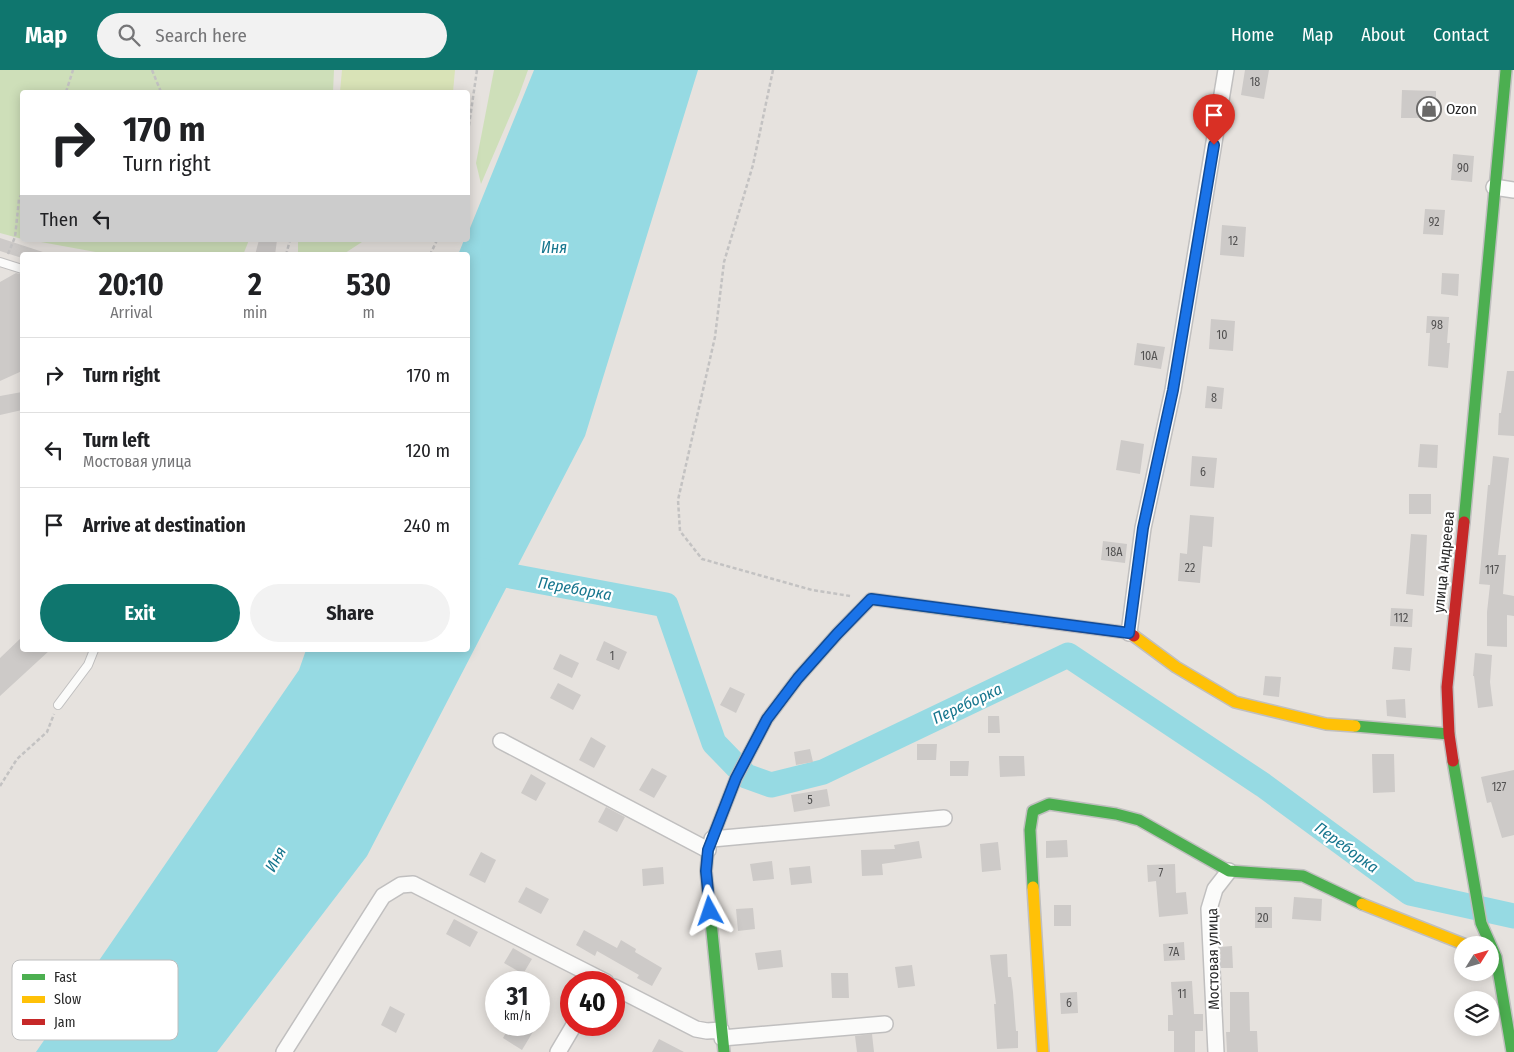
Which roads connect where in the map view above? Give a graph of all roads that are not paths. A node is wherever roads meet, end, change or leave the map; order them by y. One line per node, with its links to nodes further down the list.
1 (1226, 70): 7 (street)
2 (1506, 70): 3 (street, улица Андреева)
3 (1494, 188): 4 (street); 10 (street, улица Андреева)
4 (1514, 190)
5 (0, 262): 6 (lane)
6 (20, 268)
7 (1129, 633): 10 (street); 13 (street)
8 (93, 652): 9 (lane)
9 (58, 705)
10 (1450, 734): 15 (street, улица Андреева)
11 (500, 741): 13 (street)
12 (944, 818): 13 (street)
13 (710, 845): 22 (street)
14 (1229, 871): 16 (street); 25 (street); 26 (street, Мостовая улица)
15 (1486, 936)
16 (1454, 940)
17 (582, 971): 23 (street)
18 (1498, 981): 27 (street, улица Андреева)
19 (625, 993): 22 (street)
20 (885, 1024): 22 (street)
21 (567, 1036): 24 (street)
22 (722, 1040)
23 (284, 1052)
24 (558, 1052)
25 (1043, 1052)
26 (1216, 1052)
27 (1512, 1052)

